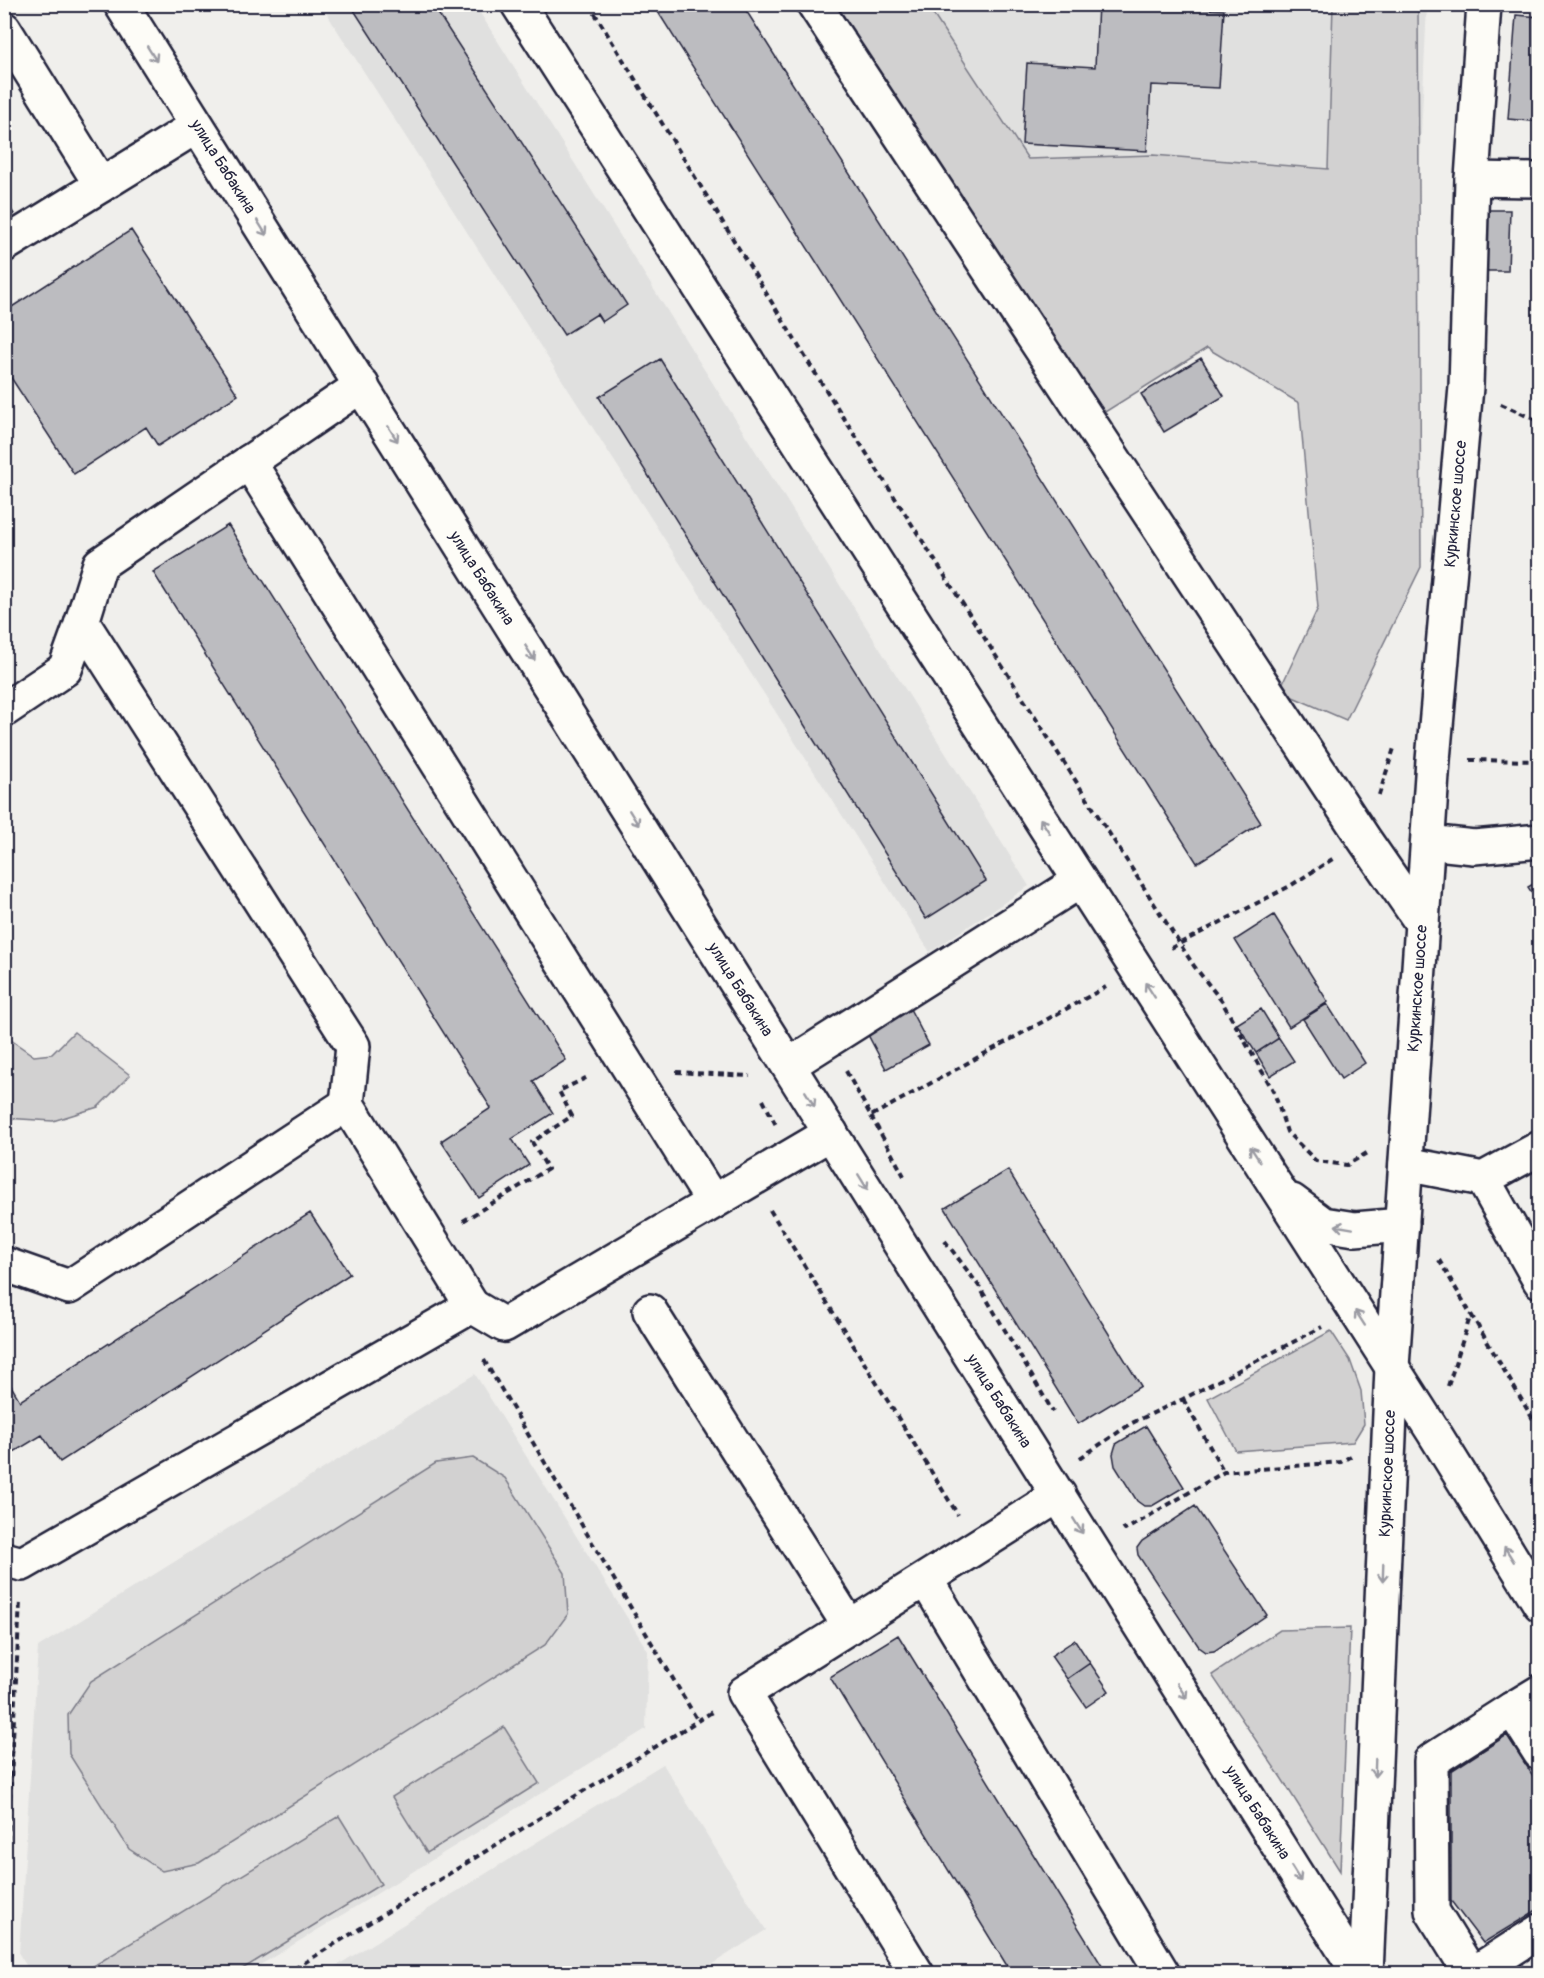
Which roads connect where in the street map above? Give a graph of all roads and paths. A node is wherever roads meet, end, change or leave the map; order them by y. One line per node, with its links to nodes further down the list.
1 (121, 4): 7 (street, улица Бабакина, one-way to 7)
2 (518, 4): 20 (street, one-way to 2)
3 (589, 4): 23 (path)
4 (814, 4): 22 (street)
5 (1484, 4): 8 (street, Куркинское шоссе)
6 (4, 29): 10 (street)
7 (197, 126): 10 (street); 12 (street, улица Бабакина, one-way to 12)
8 (1472, 179): 9 (street); 19 (street, Куркинское шоссе)
9 (1539, 180)
10 (101, 185): 11 (street)
11 (4, 244)
12 (362, 385): 13 (street); 26 (street, улица Бабакина, one-way to 26)
13 (249, 462): 14 (street); 28 (street)
14 (82, 622): 15 (street); 30 (street)
15 (4, 710)
16 (1466, 760): 17 (path)
17 (1539, 760)
18 (1539, 841): 19 (street)
19 (1428, 842): 22 (street, Куркинское шоссе)
20 (1080, 881): 26 (street); 39 (street, one-way to 20)
21 (1290, 886): 23 (path)
22 (1422, 923): 35 (street, Куркинское шоссе)
23 (1180, 944): 24 (path); 33 (path)
24 (1171, 948)
25 (1114, 982): 31 (path)
26 (789, 1065): 32 (street, улица Бабакина, one-way to 32)
27 (845, 1069): 31 (path)
28 (631, 1070): 29 (path); 40 (street); 43 (path)
29 (751, 1076)
30 (347, 1104): 43 (street); 45 (street)
31 (872, 1116): 38 (path)
32 (831, 1133): 37 (street); 60 (street, улица Бабакина, one-way to 60)
33 (1378, 1146)
34 (1539, 1148): 36 (street)
35 (1406, 1164): 36 (street); 41 (street, Куркинское шоссе)
36 (1483, 1179): 46 (street)
37 (750, 1180): 40 (street); 62 (path)
38 (909, 1185)
39 (1279, 1191): 41 (street, one-way to 39); 48 (street)
40 (713, 1202): 47 (street)
41 (1402, 1225): 52 (street, Куркинское шоссе)
42 (940, 1234): 55 (path)
43 (431, 1240): 47 (street)
44 (1439, 1260): 50 (path)
45 (4, 1264)
46 (1539, 1281)
47 (472, 1306): 63 (street)
48 (1355, 1310): 52 (street, one-way to 48); 54 (path)
49 (650, 1311): 66 (street)
50 (1471, 1313): 53 (path); 56 (path)
51 (484, 1360): 70 (path)
52 (1392, 1367): 65 (street, one-way to 52); 80 (street, Куркинское шоссе, one-way to 80)
53 (1448, 1386)
54 (1183, 1399): 58 (path); 59 (path)
55 (1055, 1416)
56 (1539, 1431)
57 (1359, 1451): 59 (path)
58 (1085, 1466)
59 (1224, 1472): 61 (path)
60 (1059, 1495): 62 (street); 79 (street, улица Бабакина, one-way to 79)
61 (1119, 1521)
62 (977, 1547): 64 (street)
63 (13, 1562): 72 (path)
64 (926, 1580): 66 (street); 78 (street)
65 (1539, 1604)
66 (850, 1627): 68 (street)
67 (1539, 1692): 69 (street)
68 (744, 1693): 70 (path); 77 (street)
69 (1512, 1709): 71 (street); 81 (street)
70 (698, 1721): 76 (path)
71 (1539, 1753)
72 (4, 1914)
73 (1539, 1931): 81 (street)
74 (4, 1966): 75 (path)
75 (9, 1974)
76 (286, 1974)
77 (918, 1974)
78 (1163, 1974)
79 (1359, 1974)
80 (1366, 1974)
81 (1472, 1974)

